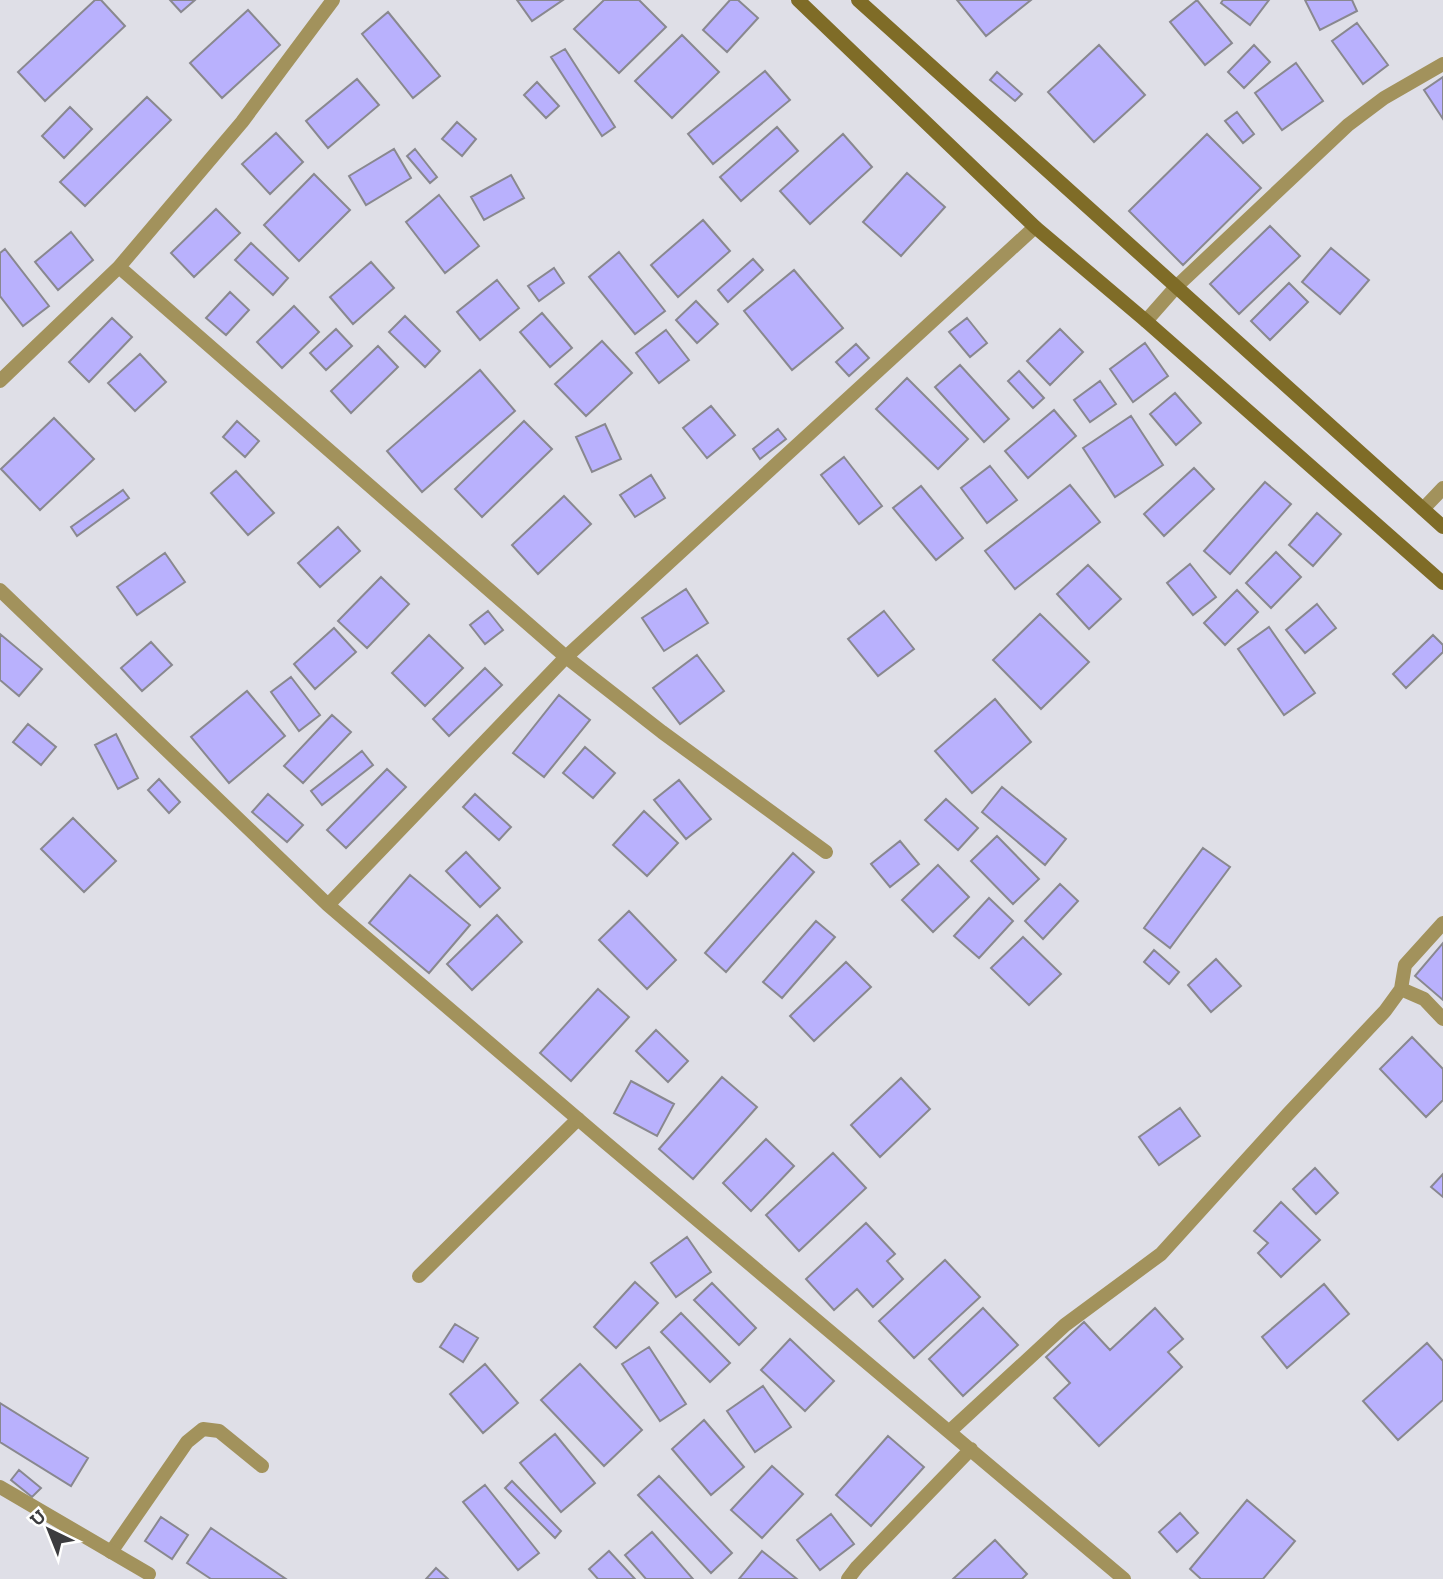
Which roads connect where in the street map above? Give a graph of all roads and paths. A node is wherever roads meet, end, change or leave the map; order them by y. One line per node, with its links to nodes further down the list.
1 (333, 0): 6 (street)
2 (798, 0): 5 (street)
3 (858, 0): 7 (street)
4 (1443, 64): 7 (street)
5 (1035, 227): 8 (street); 15 (street)
6 (119, 267): 9 (street); 15 (street)
7 (1176, 287): 8 (street); 11 (street)
8 (1146, 321): 13 (street)
9 (0, 381)
10 (1443, 488): 11 (street)
11 (1423, 509): 12 (street)
12 (1443, 527)
13 (1443, 583)
14 (0, 590): 17 (street)
15 (566, 657): 16 (street); 17 (street)
16 (826, 852)
17 (328, 905): 21 (street)
18 (1443, 923): 19 (street)
19 (1401, 989): 20 (street); 23 (street)
20 (1443, 1019)
21 (578, 1119): 22 (street); 23 (street)
22 (419, 1276)
23 (950, 1431): 24 (street)
24 (971, 1449): 29 (street); 30 (street)
25 (262, 1466): 27 (street)
26 (0, 1488): 27 (street)
27 (111, 1552): 28 (street)
28 (149, 1574)
29 (848, 1579)
30 (1124, 1579)

